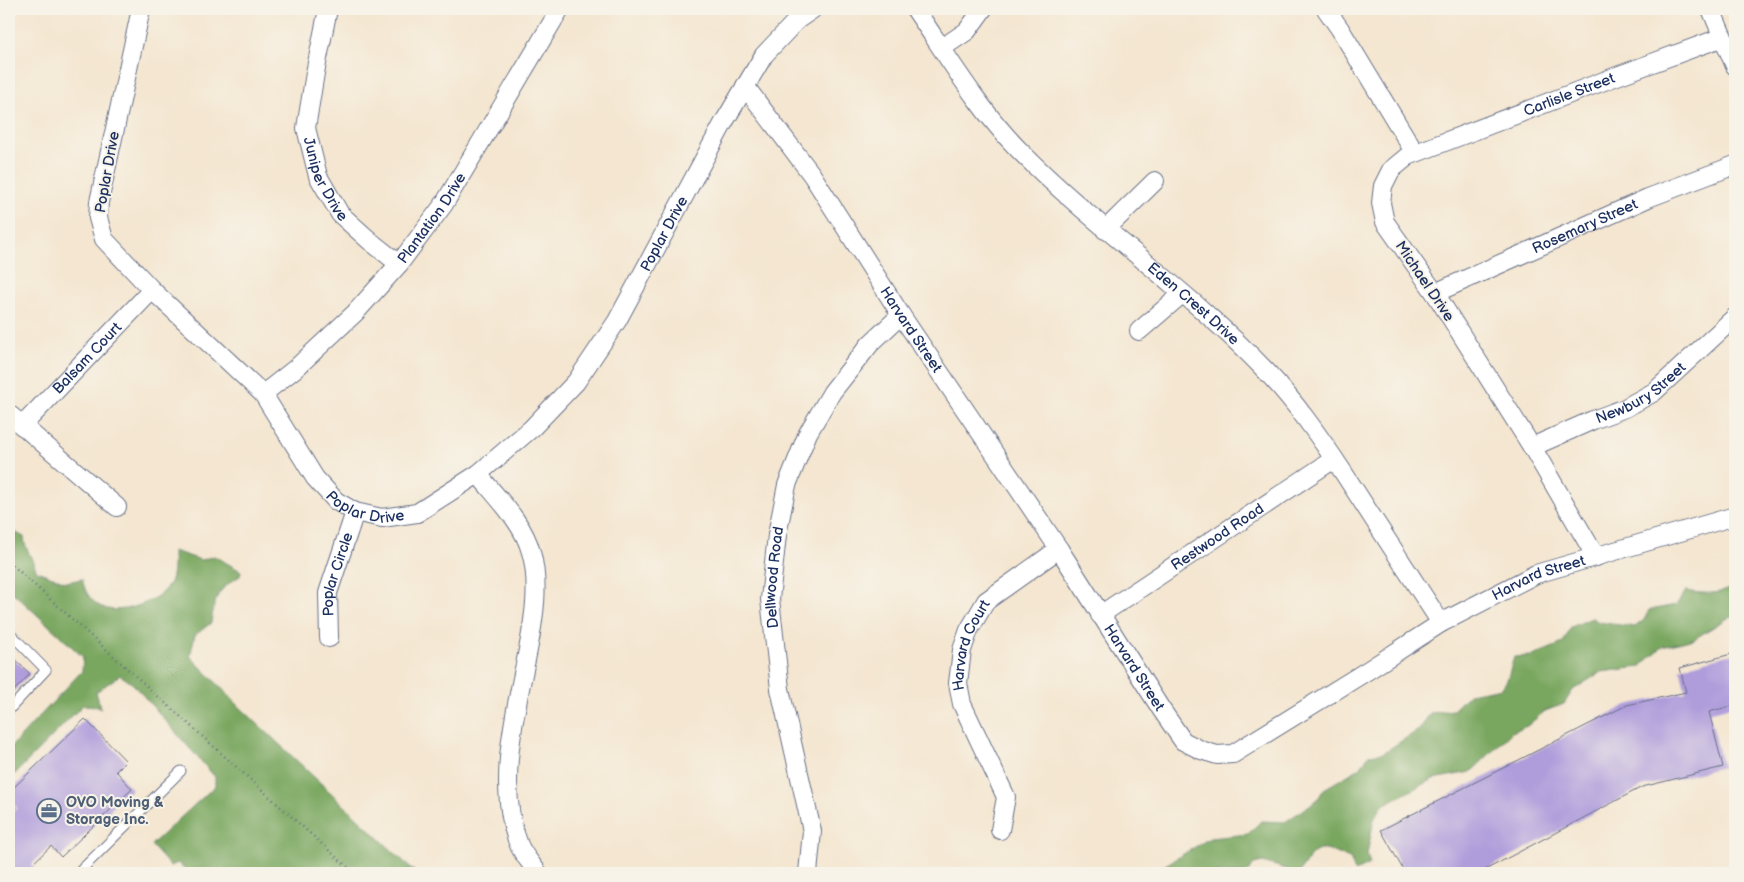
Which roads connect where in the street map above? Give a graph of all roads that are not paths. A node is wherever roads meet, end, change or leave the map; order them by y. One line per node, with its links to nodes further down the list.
1 (141, 9): 18 (street, Poplar Drive)
2 (328, 9): 17 (street, Juniper Drive)
3 (560, 9): 17 (street, Plantation Drive)
4 (813, 9): 12 (street, Poplar Drive)
5 (915, 9): 10 (street, Eden Crest Drive)
6 (984, 9): 10 (street)
7 (1326, 9): 13 (street)
8 (1712, 9): 9 (street)
9 (1723, 37): 11 (street); 13 (street, Carlisle Street)
10 (942, 48): 16 (street, Eden Crest Drive)
11 (1735, 66)
12 (744, 86): 21 (street, Harvard Street); 29 (street, Poplar Drive)
13 (1415, 153): 19 (street, Michael Drive)
14 (1735, 165): 19 (street, Rosemary Street)
15 (1155, 181): 16 (street)
16 (1105, 230): 20 (street, Eden Crest Drive)
17 (399, 264): 24 (street, Plantation Drive)
18 (152, 290): 24 (street, Poplar Drive); 26 (street, Balsam Court)
19 (1435, 293): 27 (street, Michael Drive)
20 (1182, 294): 23 (street); 28 (street, Eden Crest Drive)
21 (901, 315): 33 (street, Harvard Street); 44 (street, Dellwood Road)
22 (1735, 317): 27 (street, Newbury Street)
23 (1139, 331)
24 (263, 394): 31 (street, Poplar Drive)
25 (9, 414): 26 (street)
26 (22, 426): 30 (street)
27 (1532, 447): 34 (street, Michael Drive)
28 (1334, 458): 35 (street, Restwood Road); 36 (street, Eden Crest Drive)
29 (478, 474): 31 (street, Poplar Drive); 43 (street)
30 (117, 508)
31 (356, 512): 38 (street, Poplar Circle)
32 (1735, 516): 34 (street, Harvard Street)
33 (1059, 549): 35 (street, Harvard Street); 41 (street, Harvard Court)
34 (1596, 557): 36 (street, Harvard Street)
35 (1100, 614): 36 (street, Harvard Street)
36 (1441, 623)
37 (9, 632): 39 (lane)
38 (330, 638)
39 (9, 710)
40 (181, 771): 42 (lane)
41 (1000, 830)
42 (78, 873)
43 (538, 873)
44 (808, 873)

